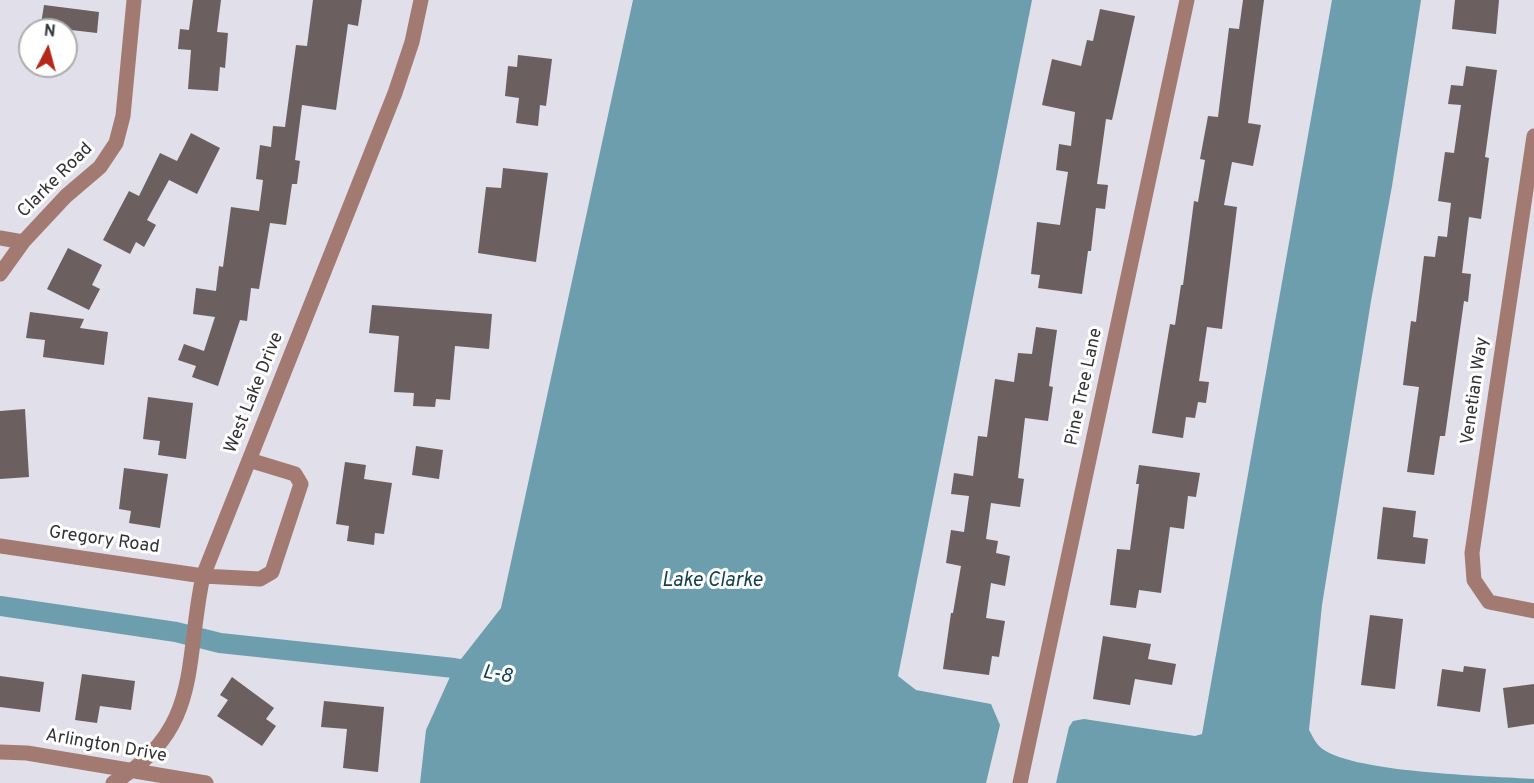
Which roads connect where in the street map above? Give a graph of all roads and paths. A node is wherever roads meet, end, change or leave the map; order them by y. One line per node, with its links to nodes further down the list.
1 (134, 0): 6 (street, Clarke Road)
2 (421, 0): 8 (street, West Lake Drive)
3 (1187, 0): 16 (street, Pine Tree Lane)
4 (1534, 136): 11 (street, Venetian Way)
5 (0, 238): 6 (street)
6 (23, 242): 7 (street, Clarke Road)
7 (0, 274)
8 (249, 459): 10 (street, West Lake Drive); 10 (street, Gregory Road)
9 (0, 546): 10 (street, Gregory Road)
10 (203, 576): 13 (street, West Lake Drive)
11 (1534, 611)
12 (0, 752): 13 (street, Arlington Drive)
13 (133, 771): 14 (street, West Lake Drive); 15 (street, Arlington Drive)
14 (113, 783)
15 (206, 783)
16 (1020, 783)

